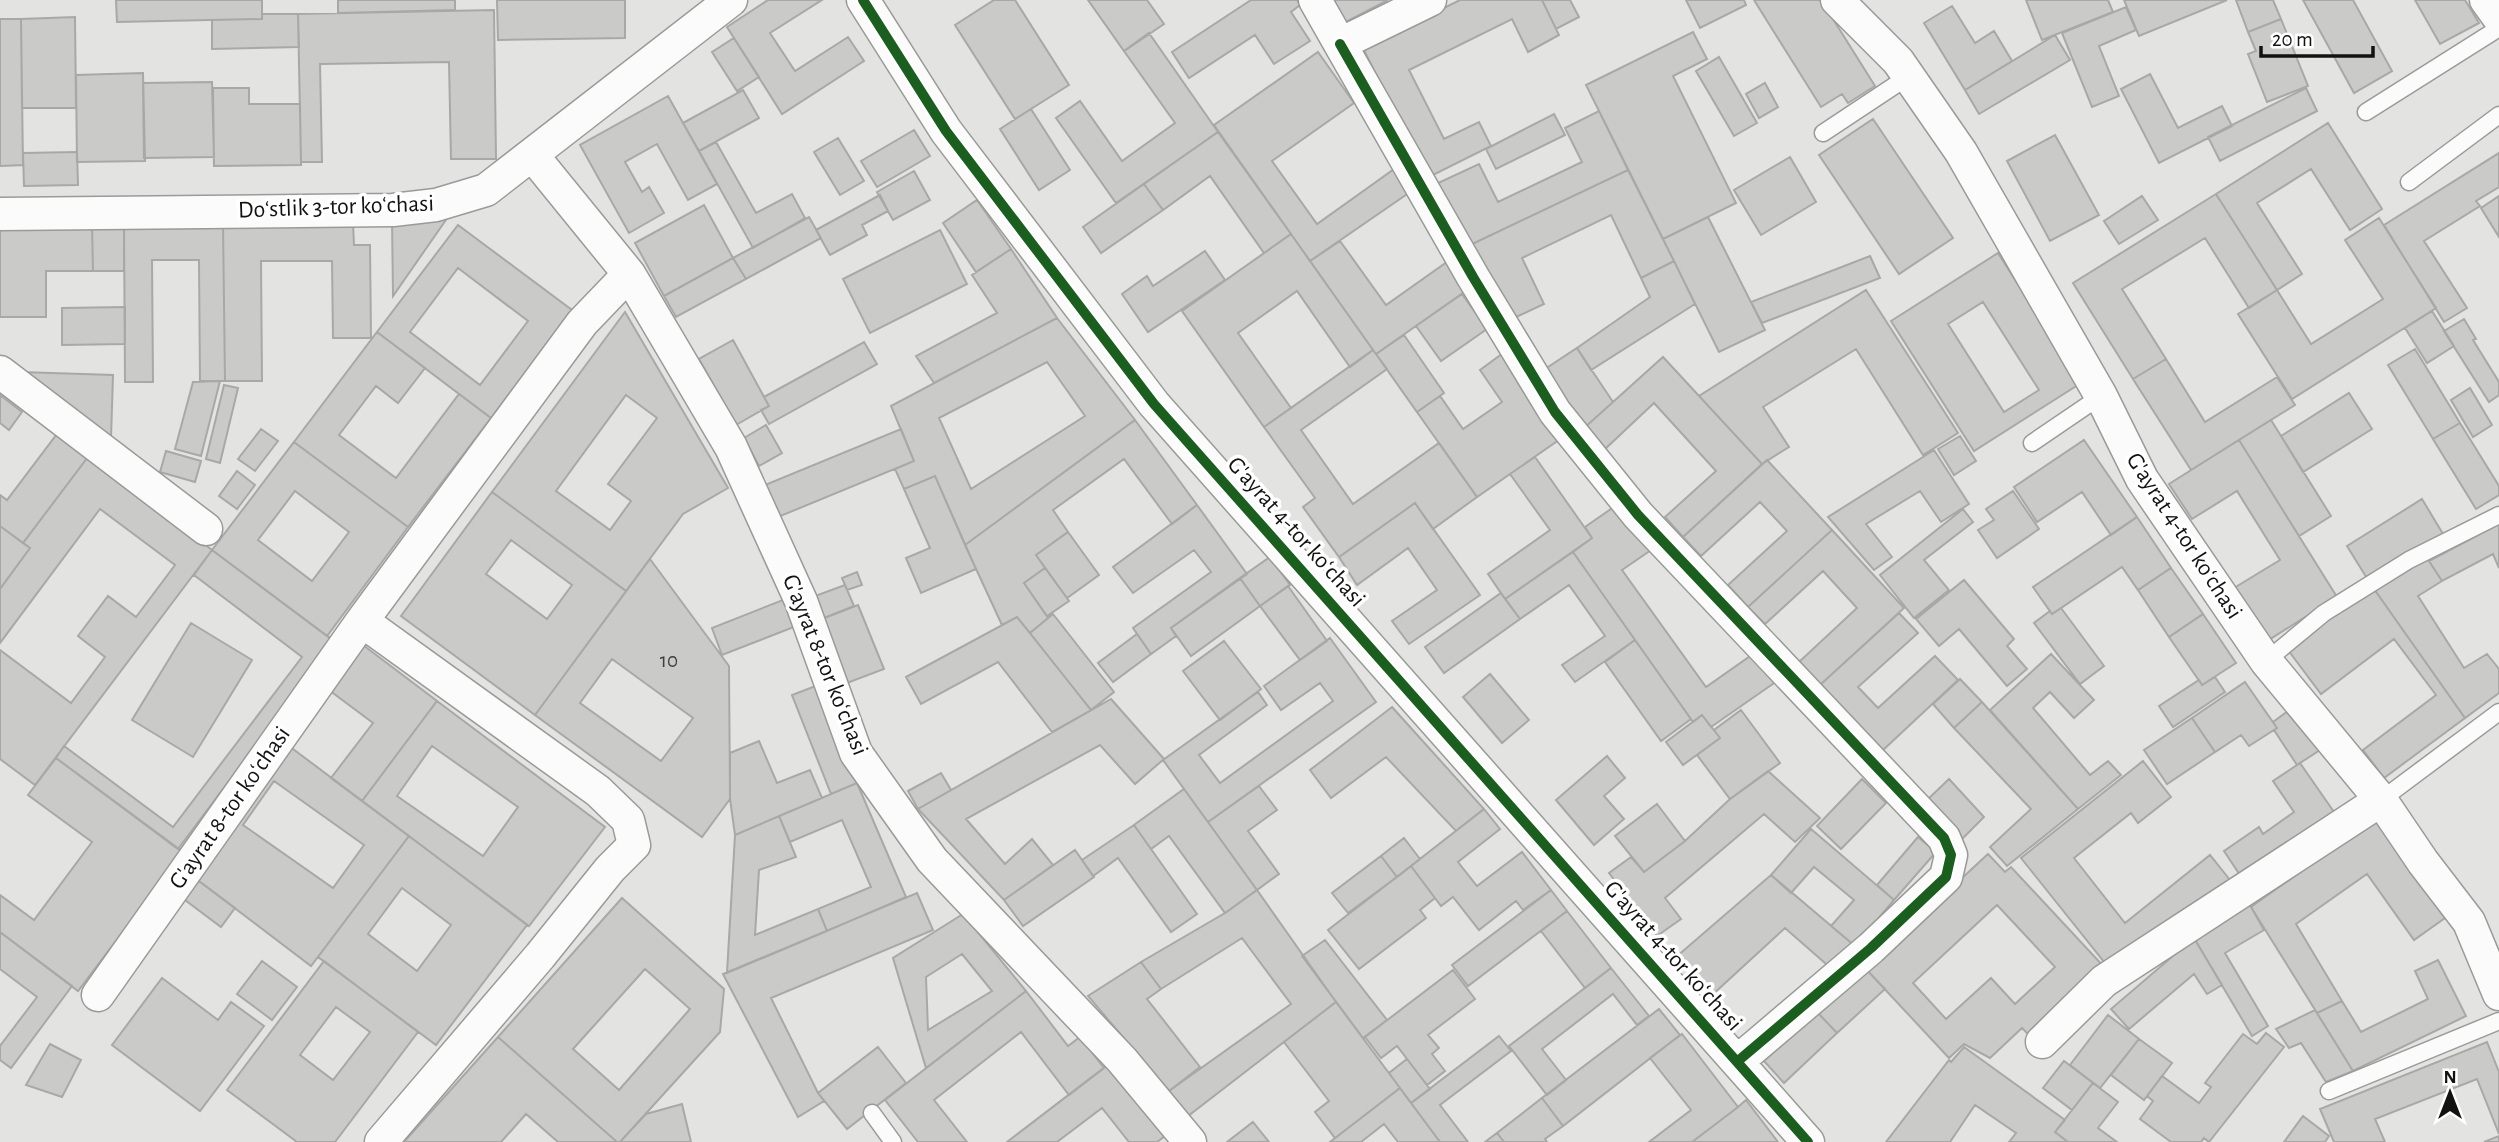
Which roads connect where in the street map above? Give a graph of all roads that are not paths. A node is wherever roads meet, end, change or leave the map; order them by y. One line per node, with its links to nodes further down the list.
1 (731, 0): 14 (street, Doʻstlik 3-tor koʻchasi)
2 (863, 0): 31 (street, G'ayrat 4-tor koʻchasi)
3 (1315, 0): 9 (street, G'ayrat 4-tor koʻchasi)
4 (1430, 0): 9 (street)
5 (1837, 0): 10 (street, G'ayrat 4-tor koʻchasi)
6 (2486, 0): 7 (street)
7 (2499, 19)
8 (2499, 28): 11 (lane)
9 (1340, 44): 31 (street, G'ayrat 4-tor koʻchasi)
10 (1909, 76): 13 (lane); 19 (street, G'ayrat 4-tor koʻchasi)
11 (2366, 112)
12 (2499, 114): 15 (lane)
13 (1823, 133)
14 (533, 156): 16 (street, Doʻstlik 3-tor koʻchasi); 17 (street, G'ayrat 8-tor koʻchasi)
15 (2409, 182)
16 (0, 214)
17 (629, 274): 23 (street, G'ayrat 8-tor koʻchasi); 36 (street, G'ayrat 8-tor koʻchasi)
18 (0, 372): 22 (street)
19 (2101, 396): 20 (lane); 24 (street, G'ayrat 4-tor koʻchasi)
20 (2032, 443)
21 (2499, 515): 24 (lane)
22 (206, 528)
23 (362, 621): 28 (street, G'ayrat 8-tor koʻchasi); 34 (street)
24 (2266, 661): 26 (street, G'ayrat 4-tor koʻchasi)
25 (2499, 712): 26 (lane)
26 (2381, 800): 27 (street, G'ayrat 4-tor koʻchasi); 30 (street)
27 (2499, 994)
28 (98, 995)
29 (2499, 1021): 32 (lane)
30 (2042, 1042)
31 (1738, 1061): 37 (street, G'ayrat 4-tor koʻchasi)
32 (2329, 1091)
33 (872, 1113): 35 (lane)
34 (381, 1142)
35 (893, 1142)
36 (1190, 1142)
37 (1808, 1142)

